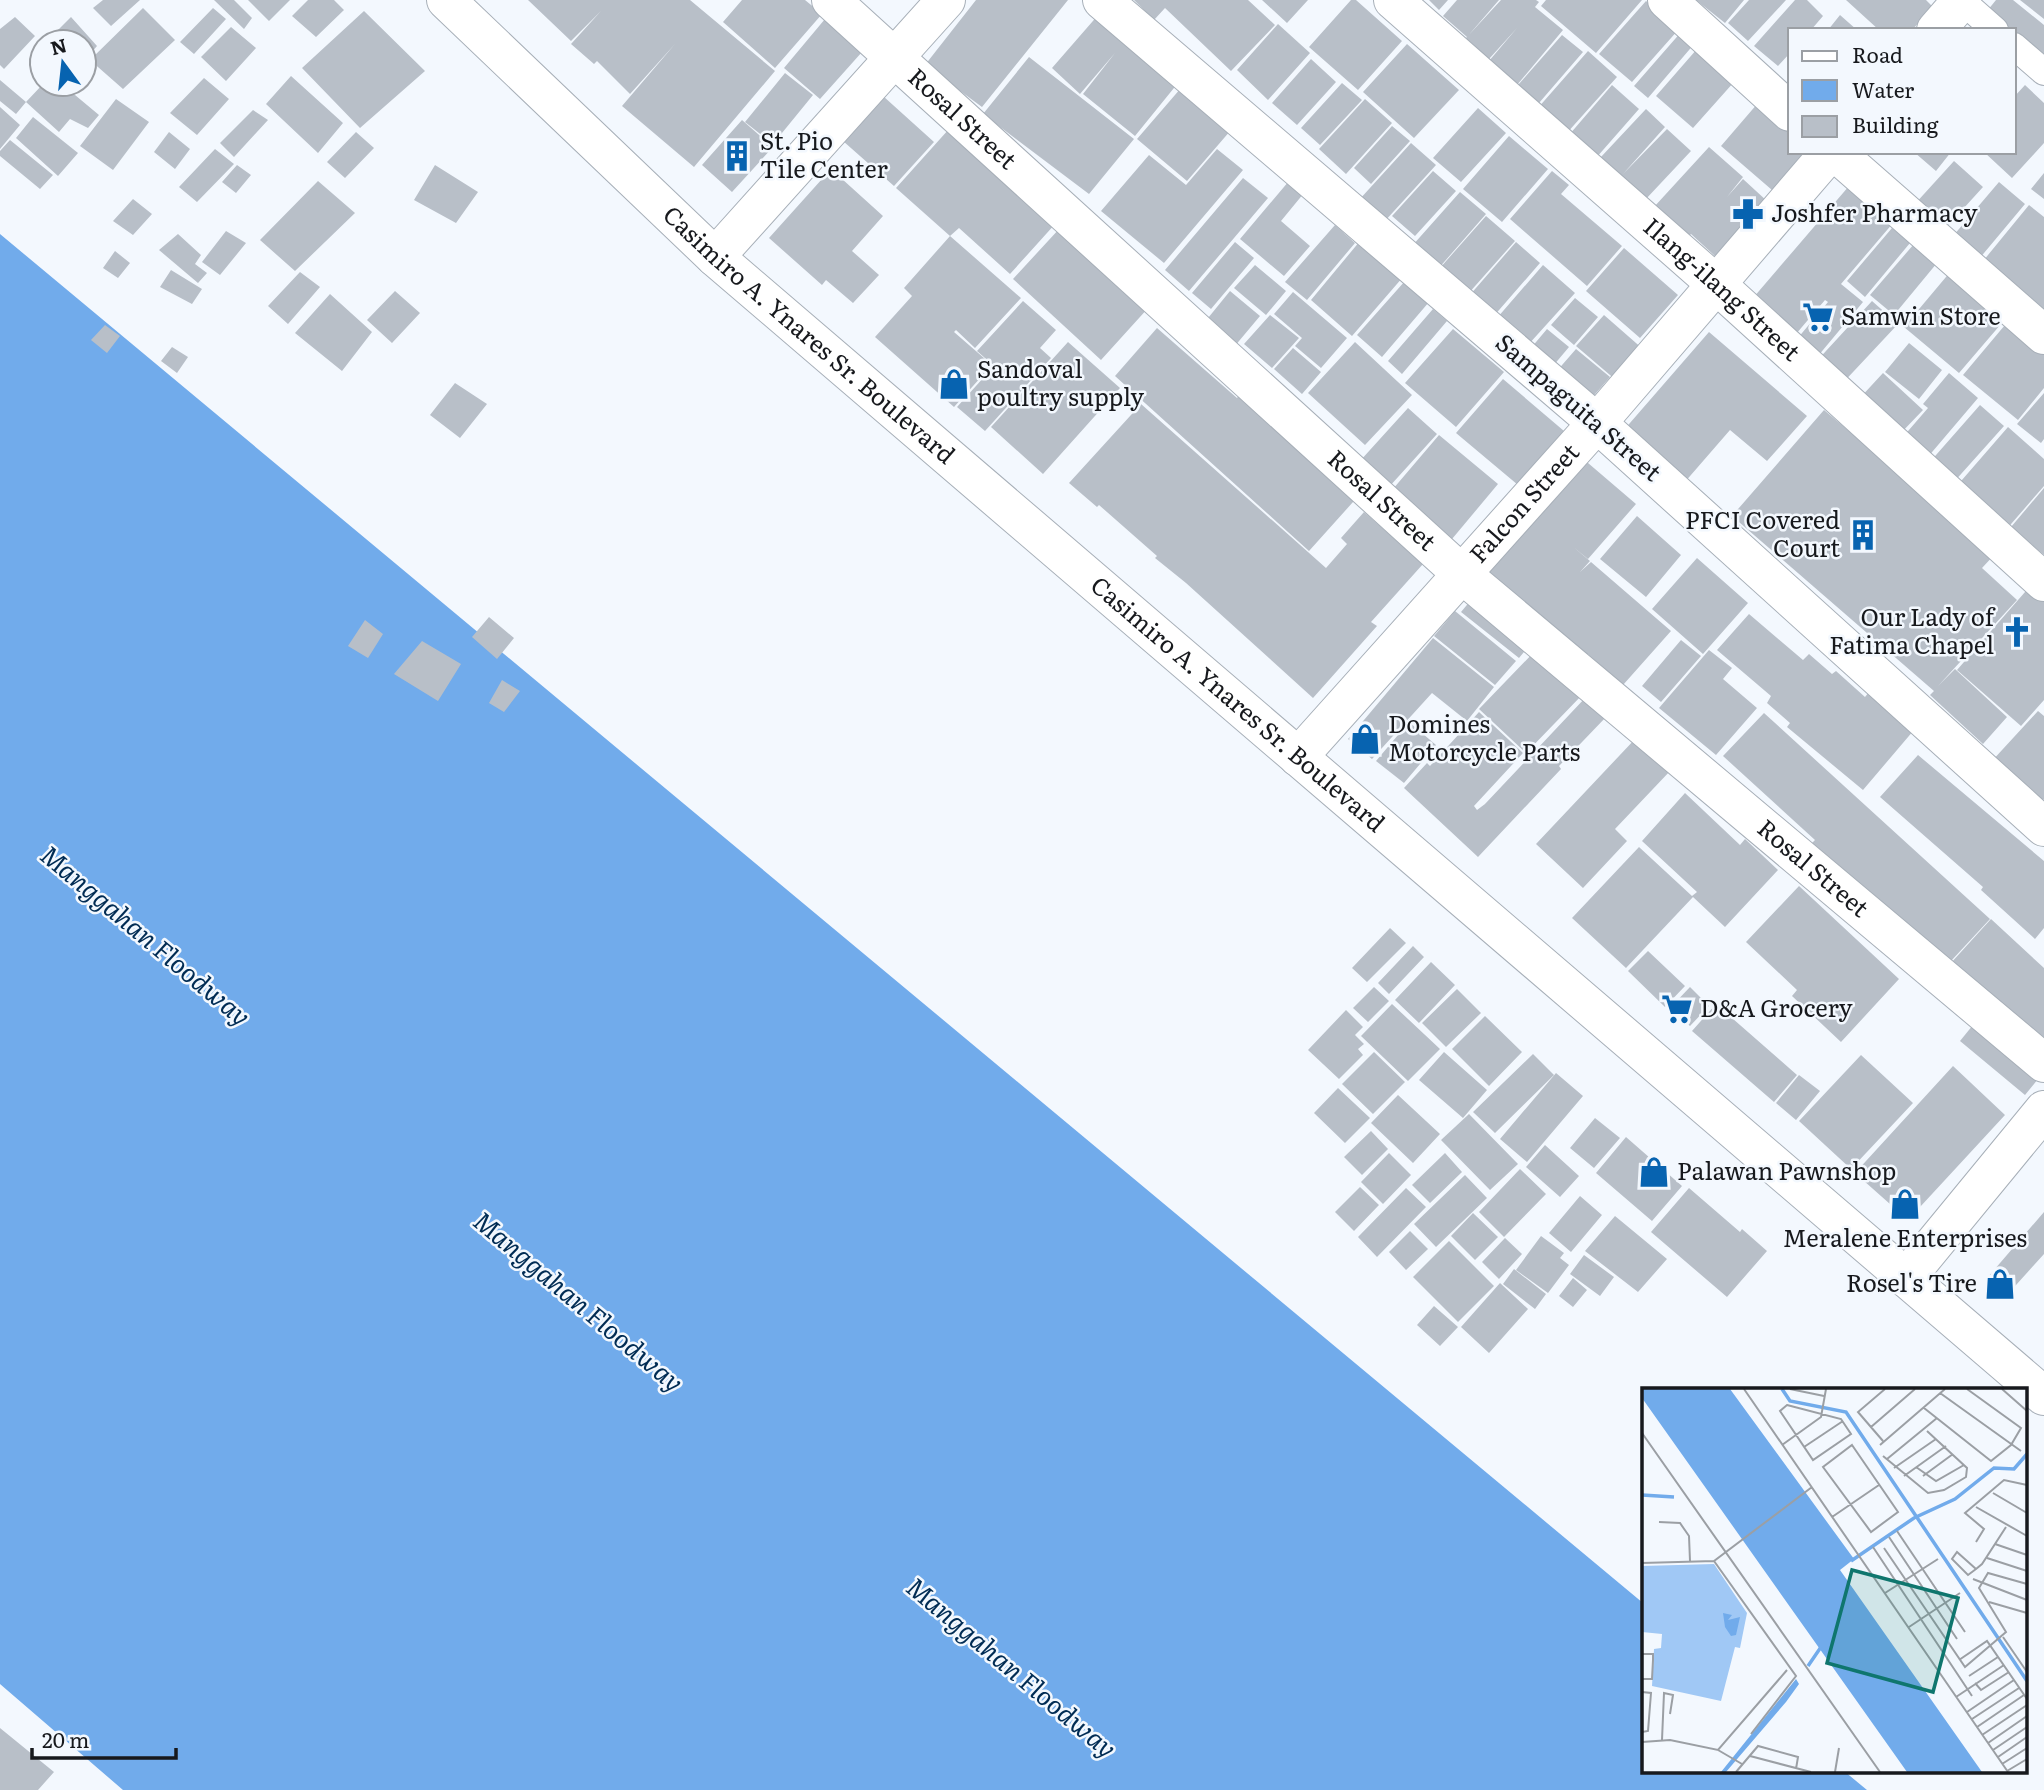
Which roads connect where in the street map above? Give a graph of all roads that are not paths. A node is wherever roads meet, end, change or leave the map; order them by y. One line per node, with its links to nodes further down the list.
1 (446, 0): 16 (street, Casimiro A. Ynares Sr. Boulevard)
2 (831, 0): 11 (street, Rosal Street)
3 (946, 0): 11 (street)
4 (1101, 0): 19 (street, Sampaguita Street)
5 (1393, 0): 17 (street, Ilang-ilang Street)
6 (1667, 0): 13 (street)
7 (1961, 0): 8 (street); 9 (lane)
8 (1938, 28)
9 (1993, 28)
10 (2016, 48): 12 (lane)
11 (894, 58): 16 (street); 20 (street, Rosal Street)
12 (2044, 72)
13 (1788, 110)
14 (1831, 154): 17 (street, Falcon Street)
15 (1835, 154): 18 (street)
16 (715, 257): 22 (street, Casimiro A. Ynares Sr. Boulevard)
17 (1716, 284): 19 (street, Falcon Street); 21 (street, Ilang-ilang Street)
18 (2044, 335)
19 (1597, 423): 20 (street, Falcon Street); 23 (street, Sampaguita Street)
20 (1463, 575): 22 (street, Falcon Street); 24 (street, Rosal Street)
21 (2044, 582)
22 (1298, 757): 26 (street, Casimiro A. Ynares Sr. Boulevard)
23 (2044, 827)
24 (2044, 1063)
25 (2044, 1110): 26 (street)
26 (1906, 1278): 27 (street, Casimiro A. Ynares Sr. Boulevard)
27 (2044, 1395)

